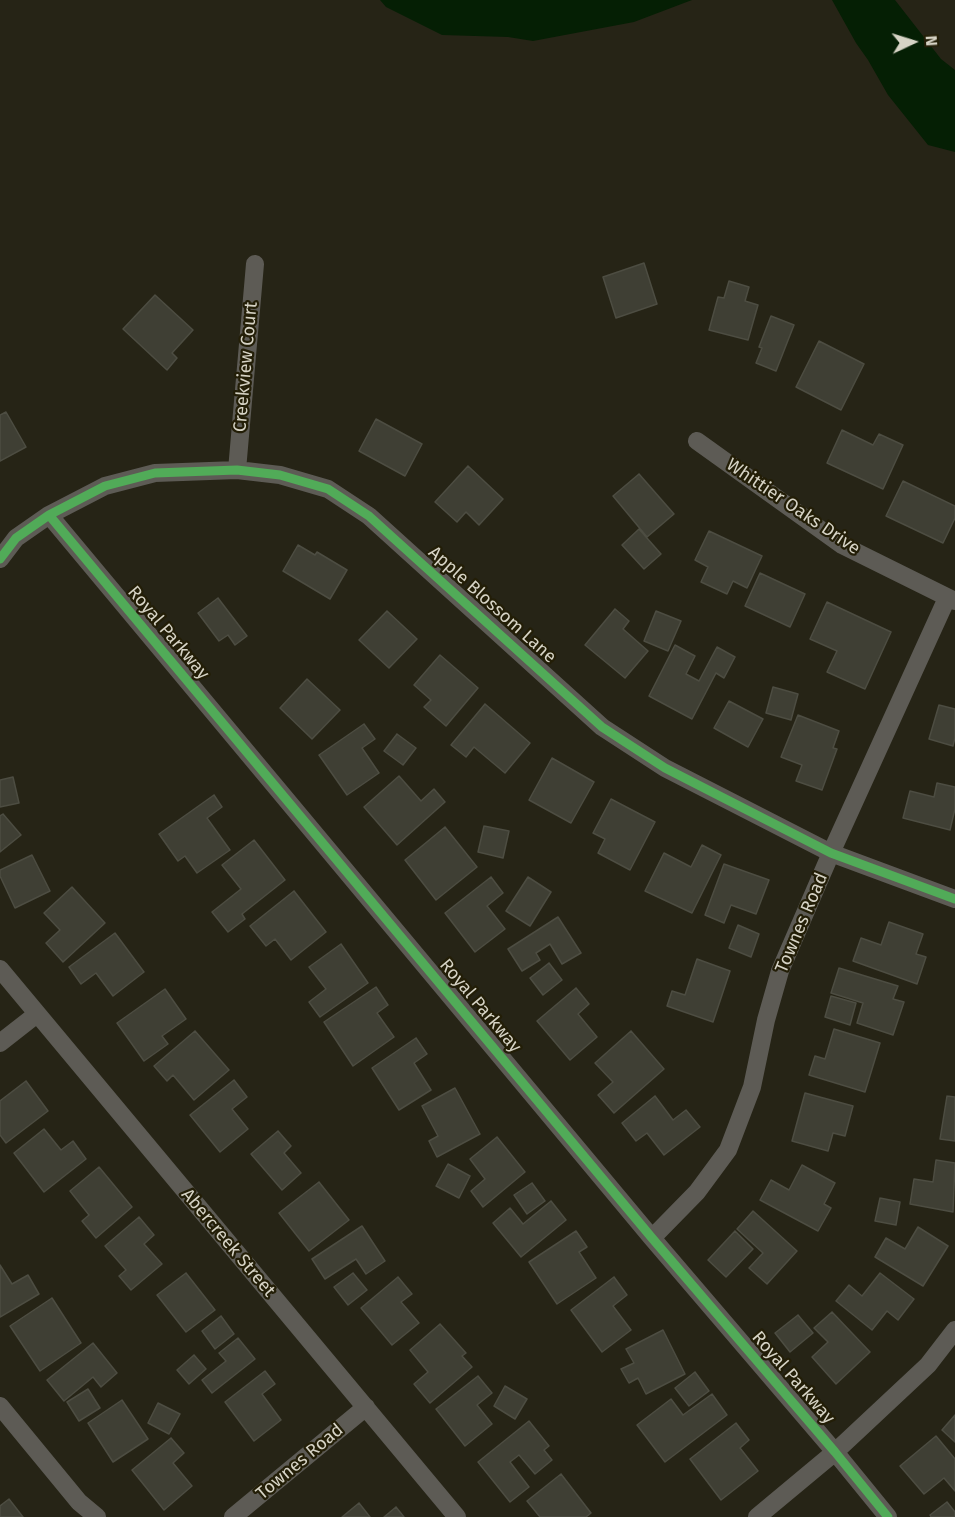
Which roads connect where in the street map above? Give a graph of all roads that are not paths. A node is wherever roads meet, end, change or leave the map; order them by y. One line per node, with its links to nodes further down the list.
1 (255, 264): 3 (street, Creekview Court)
2 (697, 441): 6 (street, Whittier Oaks Drive)
3 (237, 470): 4 (street, Apple Blossom Lane); 7 (street, Apple Blossom Lane)
4 (49, 515): 5 (street, Apple Blossom Lane); 12 (street, Royal Parkway)
5 (0, 559)
6 (951, 600): 7 (street, Townes Road)
7 (831, 853): 8 (street, Apple Blossom Lane); 12 (street, Townes Road)
8 (955, 898)
9 (0, 969): 10 (street, Abercreek Street)
10 (38, 1014): 11 (street); 15 (street, Abercreek Street)
11 (0, 1043)
12 (652, 1238): 16 (street, Royal Parkway)
13 (955, 1330): 16 (street)
14 (0, 1406): 17 (street)
15 (366, 1407): 18 (street, Townes Road); 19 (street, Abercreek Street)
16 (835, 1452): 20 (street); 21 (street, Royal Parkway)
17 (97, 1517)
18 (233, 1517)
19 (457, 1517)
20 (757, 1517)
21 (888, 1517)

